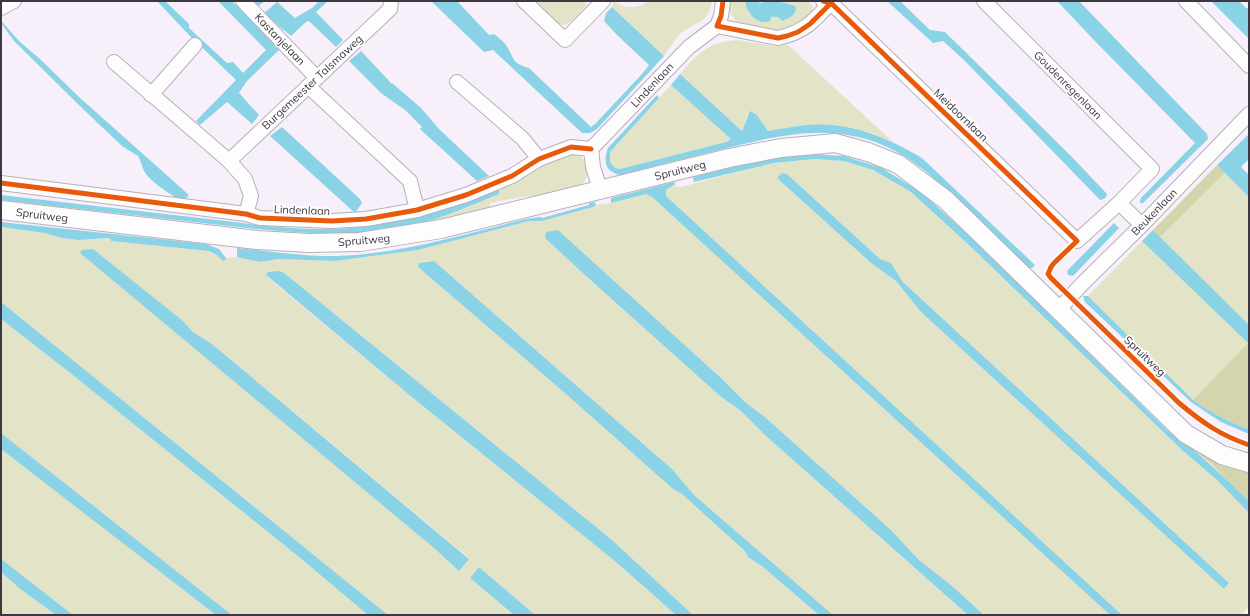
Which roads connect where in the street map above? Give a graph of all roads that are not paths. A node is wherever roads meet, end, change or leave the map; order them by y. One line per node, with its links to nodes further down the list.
1 (14, 1): 10 (street)
2 (243, 1): 15 (street, Kastanjelaan)
3 (391, 1): 15 (street, Burgemeester Talsmaweg)
4 (524, 1): 5 (street)
5 (603, 1)
6 (722, 1): 11 (street)
7 (984, 1): 24 (street, Goudenregenlaan)
8 (1186, 1): 14 (street)
9 (829, 2): 11 (street); 24 (street, Meidoornlaan)
10 (1, 8)
11 (717, 26): 19 (street, Lindenlaan)
12 (195, 45): 17 (street)
13 (114, 62): 17 (street)
14 (1249, 66)
15 (313, 82): 21 (street, Burgemeester Talsmaweg); 26 (street, Kastanjelaan)
16 (457, 82): 20 (street)
17 (152, 95): 21 (street)
18 (1249, 114): 28 (street, Beukenlaan)
19 (591, 150): 20 (street, Lindenlaan); 23 (street)
20 (539, 159): 26 (street, Lindenlaan)
21 (229, 161): 27 (street)
22 (1, 183): 27 (street, Lindenlaan)
23 (600, 189): 25 (main road, Spruitweg); 29 (main road, Spruitweg)
24 (1119, 203): 28 (street)
25 (1, 210)
26 (418, 210): 27 (street, Lindenlaan)
27 (246, 214)
28 (1142, 226): 29 (street, Beukenlaan)
29 (1059, 310): 30 (main road, Spruitweg)
30 (1249, 463)

